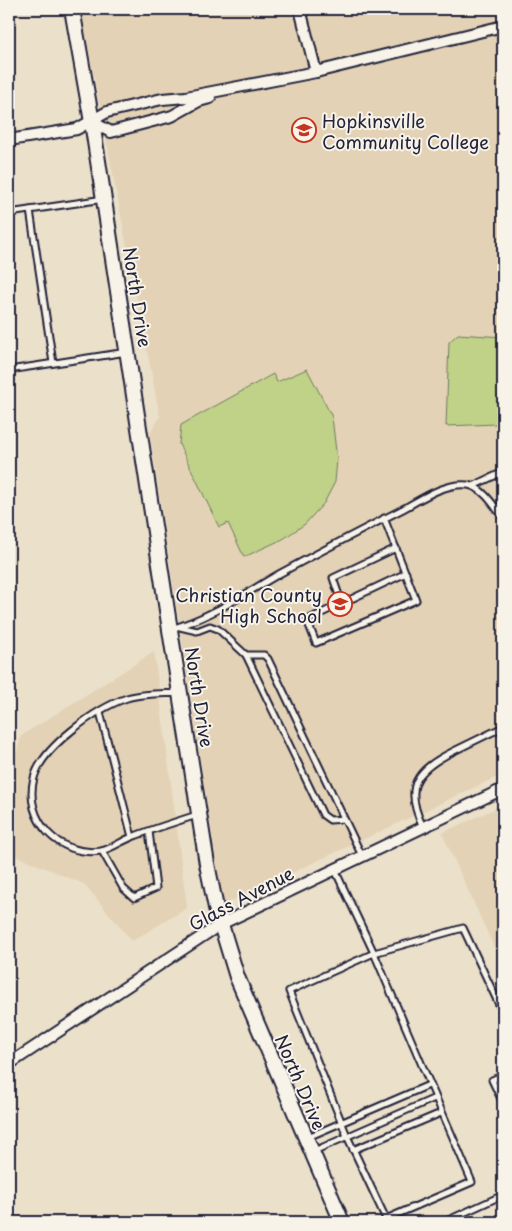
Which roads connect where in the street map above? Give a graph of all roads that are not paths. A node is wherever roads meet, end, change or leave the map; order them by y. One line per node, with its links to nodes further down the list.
1 (72, 9): 6 (main road, North Drive)
2 (300, 9): 4 (street)
3 (503, 26): 4 (street)
4 (316, 72): 5 (street)
5 (258, 83): 6 (street); 6 (street)
6 (92, 122): 7 (street); 8 (main road, North Drive)
7 (9, 140)
8 (104, 199): 9 (lane); 11 (main road, North Drive)
9 (30, 210): 10 (lane); 12 (lane)
10 (9, 213)
11 (128, 352): 12 (lane); 23 (main road, North Drive)
12 (53, 363): 13 (lane)
13 (9, 370)
14 (503, 472): 15 (lane)
15 (473, 486): 17 (lane); 18 (lane)
16 (503, 504): 17 (lane)
17 (496, 508): 19 (lane)
18 (384, 518): 20 (lane); 23 (lane)
19 (503, 518)
20 (396, 548): 21 (lane); 22 (lane)
21 (406, 573): 22 (lane); 22 (lane)
22 (342, 604)
23 (175, 628): 24 (lane); 25 (main road, North Drive)
24 (246, 655): 30 (lane); 30 (lane)
25 (180, 693): 26 (lane); 29 (main road, North Drive)
26 (100, 712): 33 (lane); 34 (lane)
27 (503, 727): 31 (lane)
28 (503, 789): 31 (street, Glass Avenue)
29 (199, 815): 32 (lane); 37 (main road, North Drive)
30 (344, 819): 35 (lane)
31 (423, 827): 35 (street, Glass Avenue)
32 (149, 831): 33 (lane); 34 (lane)
33 (132, 837): 34 (lane)
34 (102, 851)
35 (362, 856): 36 (street, Glass Avenue)
36 (334, 869): 37 (street, Glass Avenue); 38 (lane)
37 (221, 924): 40 (street, Glass Avenue); 48 (main road, North Drive)
38 (374, 953): 39 (lane); 42 (lane); 46 (lane)
39 (503, 1013)
40 (9, 1064)
41 (503, 1075): 44 (lane)
42 (429, 1085): 43 (lane); 46 (lane)
43 (435, 1098): 45 (lane); 47 (lane)
44 (503, 1103)
45 (441, 1113): 49 (lane); 49 (lane)
46 (342, 1123): 47 (lane); 48 (lane)
47 (347, 1136): 49 (lane); 50 (lane)
48 (305, 1138): 50 (main road, North Drive)
49 (354, 1150)
50 (311, 1152): 52 (main road, North Drive)
51 (503, 1196): 53 (lane)
52 (342, 1222)
53 (444, 1222)

